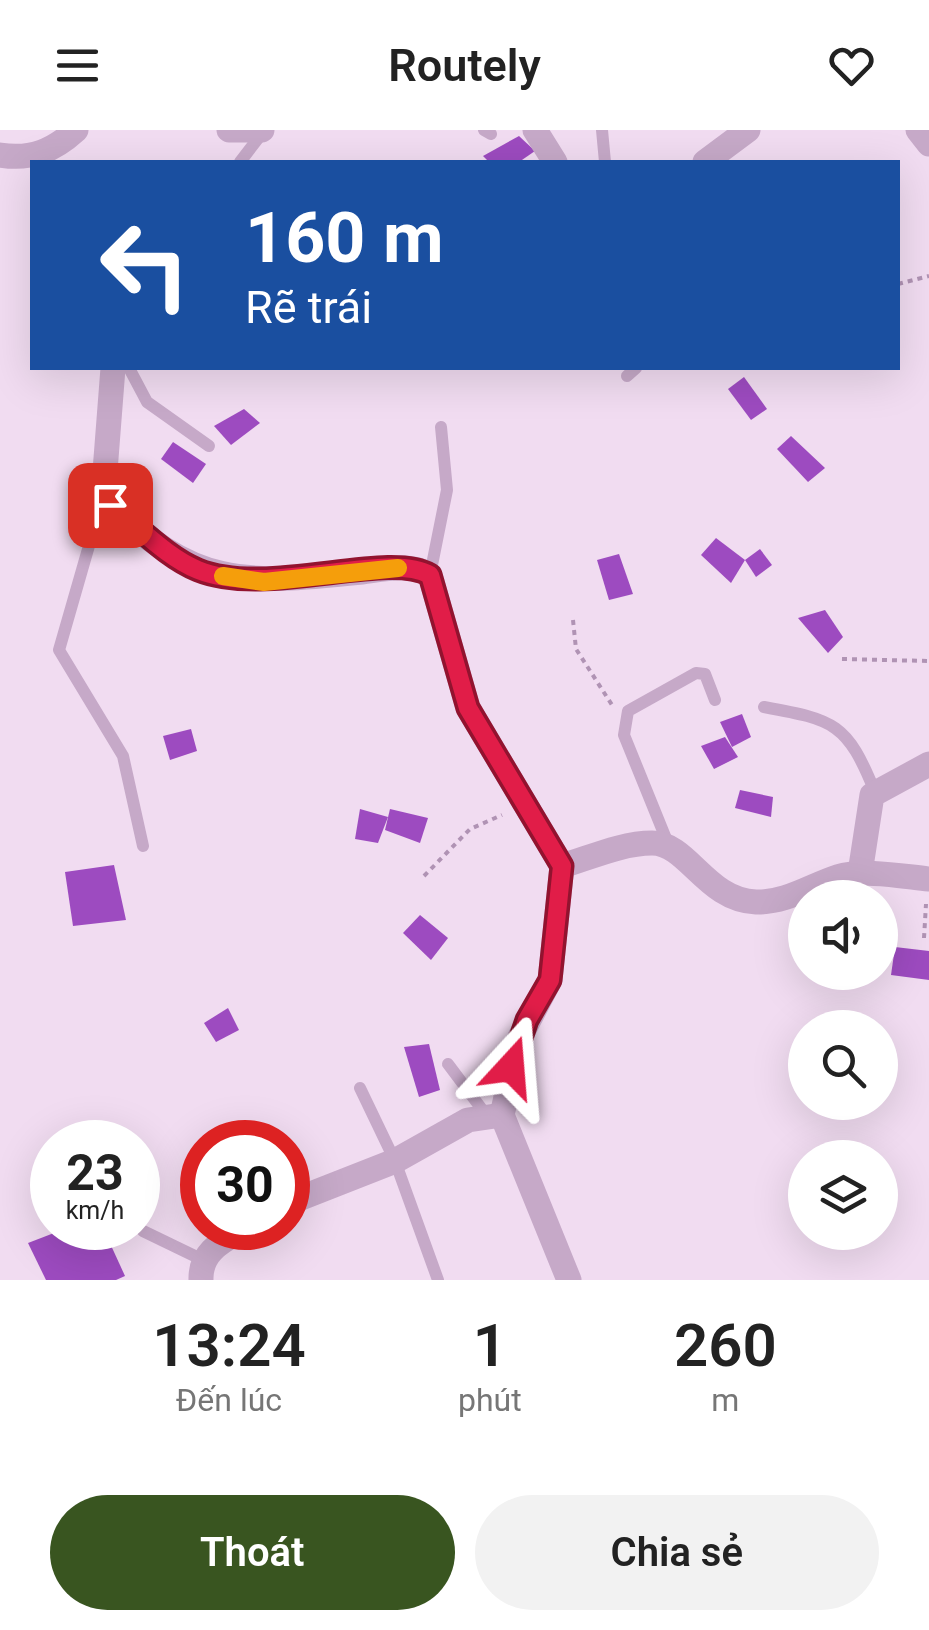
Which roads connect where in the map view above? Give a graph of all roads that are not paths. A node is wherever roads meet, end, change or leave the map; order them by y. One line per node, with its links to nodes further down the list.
1 (76, 130): 10 (street)
2 (229, 130): 3 (street)
3 (263, 130): 11 (lane)
4 (535, 130): 12 (street)
5 (602, 130): 13 (lane)
6 (748, 130): 14 (street)
7 (918, 130): 8 (street)
8 (929, 144)
9 (0, 154): 10 (street)
10 (46, 158)
11 (241, 160)
12 (554, 160)
13 (605, 160)
14 (708, 160)
15 (113, 370): 19 (street)
16 (130, 370): 18 (lane)
17 (440, 427): 20 (lane)
18 (209, 446)
19 (104, 498): 20 (street); 25 (lane)
20 (430, 575): 27 (street)
21 (715, 700): 26 (lane)
22 (764, 707): 24 (lane)
23 (929, 764): 24 (street)
24 (875, 792): 28 (street)
25 (142, 846)
26 (669, 846): 27 (street); 28 (street)
27 (562, 866): 32 (street)
28 (860, 873): 29 (street)
29 (928, 879)
30 (448, 1064): 32 (lane)
31 (360, 1088): 33 (lane)
32 (494, 1116): 33 (street); 38 (street)
33 (395, 1161): 34 (street); 37 (lane)
34 (310, 1194)
35 (160, 1241): 36 (lane)
36 (202, 1270)
37 (438, 1280)
38 (569, 1280)

